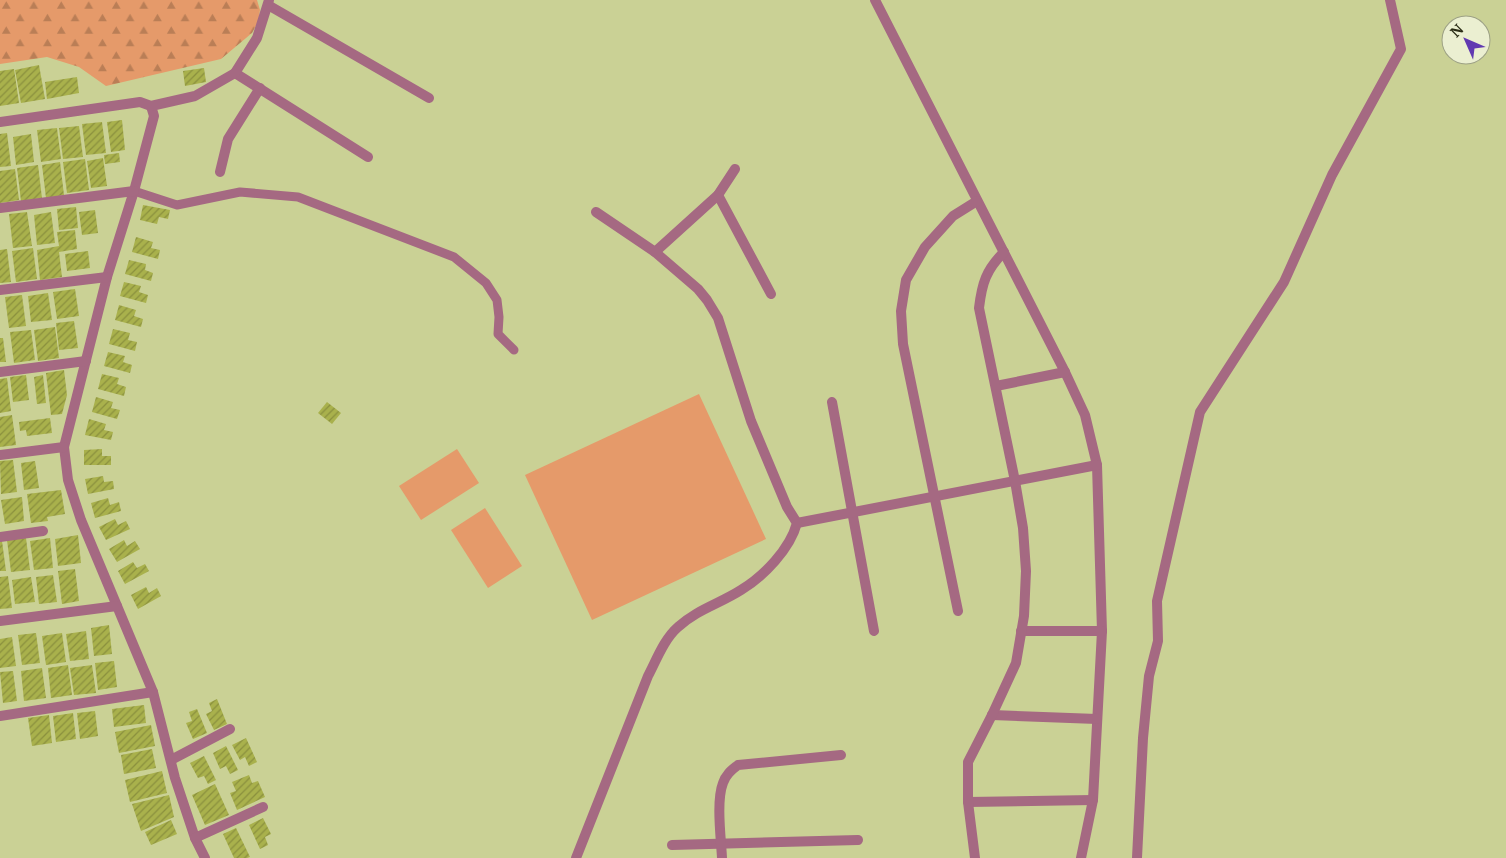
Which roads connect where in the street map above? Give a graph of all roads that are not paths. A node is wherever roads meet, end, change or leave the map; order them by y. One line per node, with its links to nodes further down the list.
1 (875, 0): 14 (street)
2 (1390, 0): 62 (street)
3 (269, 3): 4 (street); 6 (street)
4 (236, 73): 5 (street); 7 (street)
5 (260, 88): 9 (street); 11 (street)
6 (429, 98)
7 (151, 106): 8 (street); 12 (street)
8 (0, 122)
9 (368, 157)
10 (735, 169): 13 (street)
11 (220, 172)
12 (134, 191): 15 (street); 19 (street); 22 (lane)
13 (718, 195): 17 (street); 21 (street)
14 (977, 202): 18 (street); 32 (street)
15 (0, 208)
16 (596, 212): 17 (street)
17 (655, 252): 34 (street)
18 (1004, 252): 25 (street); 26 (street)
19 (107, 277): 20 (street); 23 (street)
20 (0, 290)
21 (771, 294)
22 (514, 350)
23 (86, 361): 24 (street); 28 (street)
24 (0, 372)
25 (1064, 372): 26 (street); 30 (street)
26 (996, 386): 31 (street)
27 (832, 402): 33 (street)
28 (64, 447): 29 (street); 37 (street)
29 (0, 455)
30 (1098, 465): 31 (street); 42 (street)
31 (1015, 481): 32 (street); 41 (street)
32 (934, 496): 33 (street); 38 (street)
33 (852, 511): 34 (street); 40 (street)
34 (797, 523): 58 (street)
35 (43, 531): 36 (street)
36 (0, 536)
37 (117, 606): 39 (street); 43 (street)
38 (958, 611)
39 (0, 621)
40 (874, 631)
41 (1021, 631): 42 (street); 44 (street)
42 (1102, 631): 46 (street)
43 (153, 692): 45 (street); 49 (street)
44 (992, 715): 46 (street); 51 (street)
45 (0, 716)
46 (1097, 719): 50 (street)
47 (230, 729): 49 (street)
48 (841, 755): 55 (street)
49 (171, 760): 53 (street)
50 (1093, 800): 51 (street); 61 (street)
51 (968, 802): 60 (street)
52 (263, 807): 53 (street)
53 (194, 838): 57 (street)
54 (858, 840): 55 (street)
55 (722, 844): 56 (street); 59 (street)
56 (672, 845)
57 (205, 858)
58 (576, 858)
59 (722, 858)
60 (975, 858)
61 (1081, 858)
62 (1137, 858)

